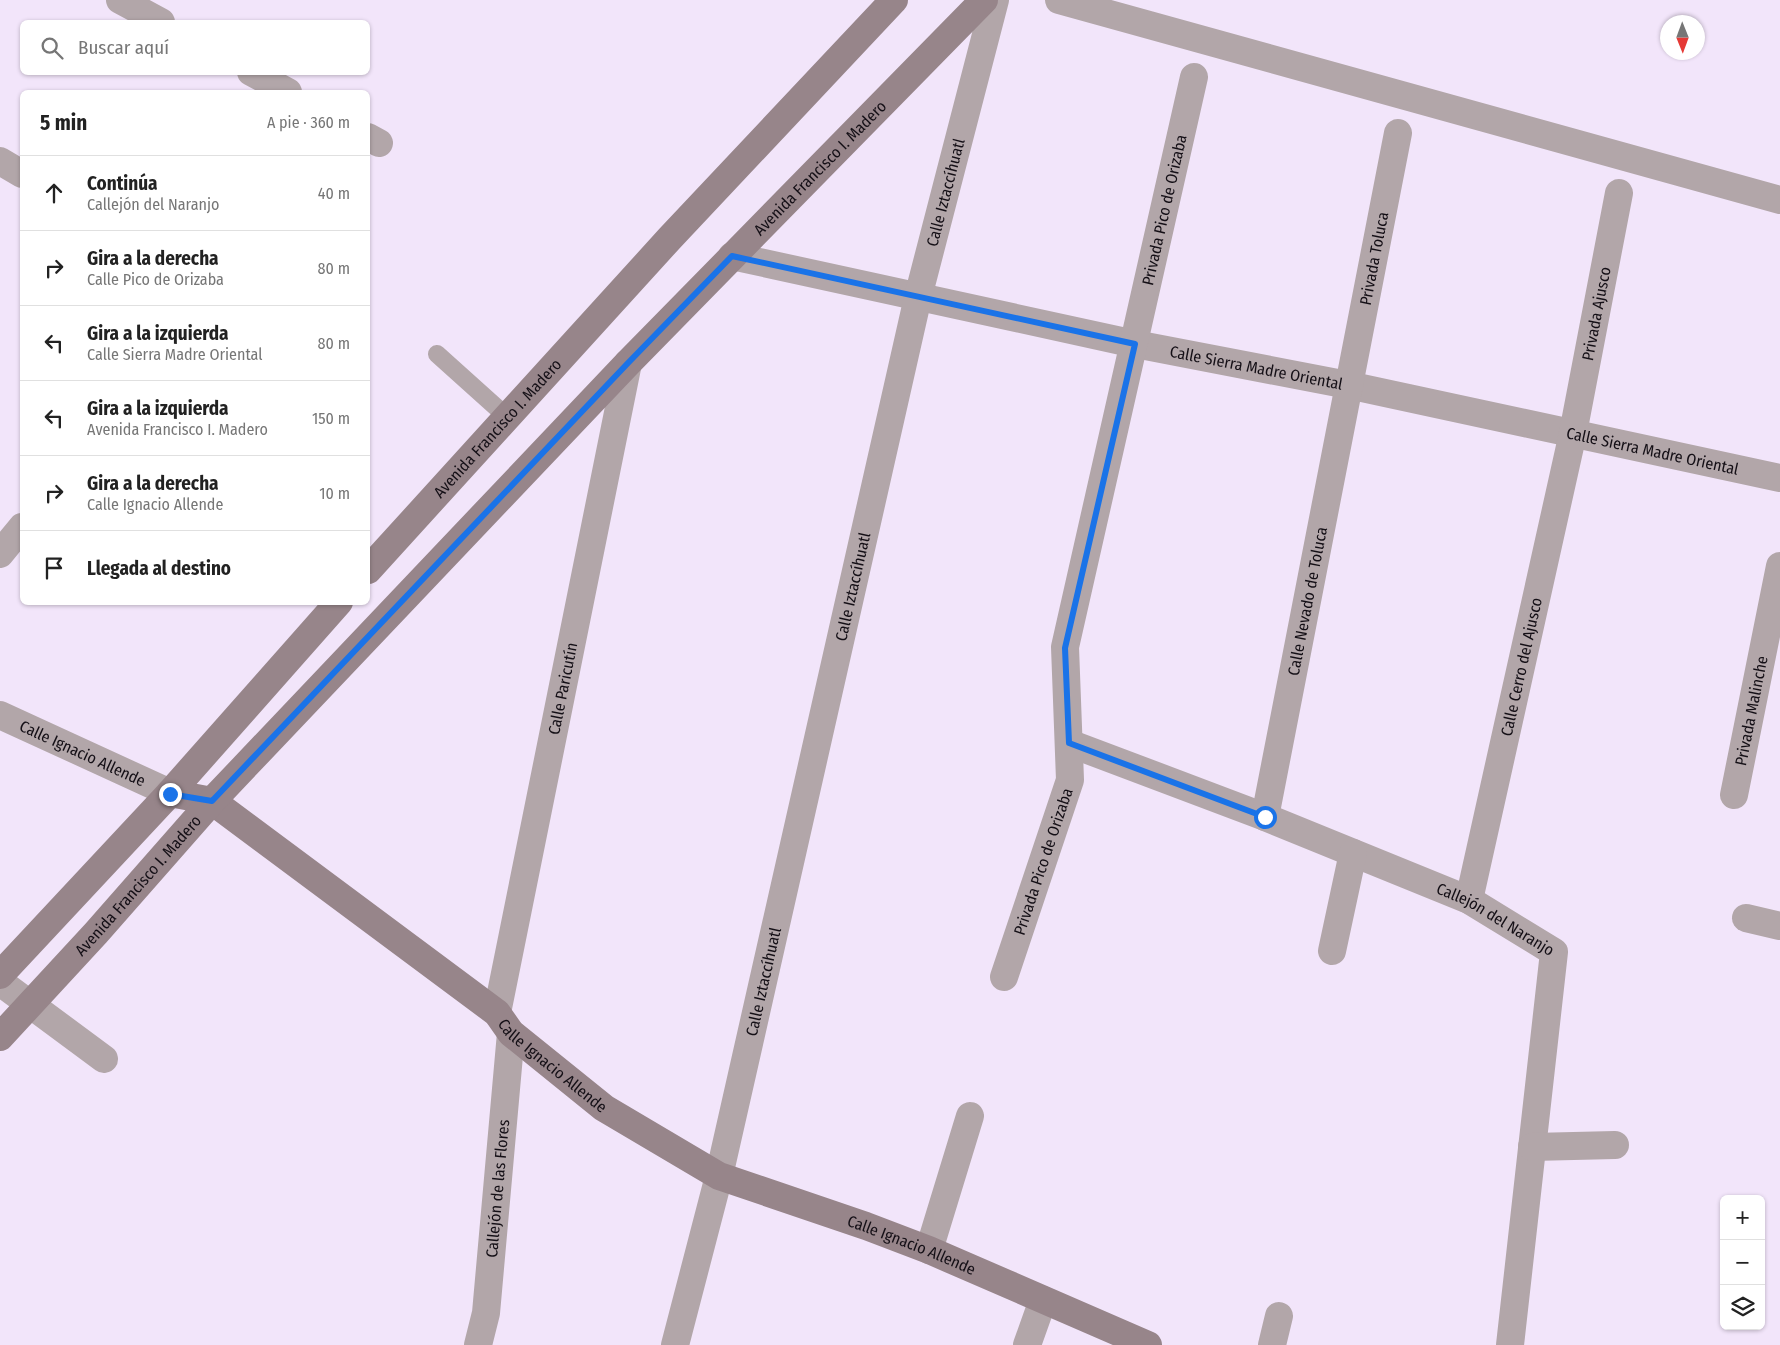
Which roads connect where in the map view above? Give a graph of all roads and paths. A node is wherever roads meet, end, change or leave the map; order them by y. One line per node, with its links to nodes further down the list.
1 (120, 0): 6 (street)
2 (894, 0): 21 (main road, Avenida Francisco I. Madero)
3 (984, 0): 15 (main road, Avenida Francisco I. Madero)
4 (995, 0): 16 (street, Calle Iztaccíhuatl)
5 (1059, 0): 14 (street)
6 (157, 20)
7 (257, 75): 9 (street)
8 (1194, 77): 17 (street, Privada Pico de Orizaba)
9 (284, 90)
10 (1398, 133): 20 (street, Privada Toluca)
11 (0, 162): 12 (street)
12 (20, 173)
13 (1619, 194): 22 (street, Privada Ajusco)
14 (1780, 200)
15 (732, 256): 16 (street, Calle Sierra Madre Oriental); 19 (main road, Avenida Francisco I. Madero)
16 (918, 297): 17 (street, Calle Sierra Madre Oriental); 50 (street, Calle Iztaccíhuatl)
17 (1135, 344): 20 (street, Calle Sierra Madre Oriental); 30 (street, Privada Pico de Orizaba)
18 (437, 354): 21 (lane)
19 (628, 363): 33 (main road, Avenida Francisco I. Madero); 44 (street, Calle Paricutín)
20 (1348, 385): 22 (street, Calle Sierra Madre Oriental); 34 (street, Calle Nevado de Toluca)
21 (506, 416): 27 (main road, Avenida Francisco I. Madero)
22 (1573, 433): 23 (street, Calle Sierra Madre Oriental); 36 (street, Calle Cerro del Ajusco)
23 (1780, 478)
24 (20, 529): 25 (street)
25 (0, 554)
26 (1780, 566): 32 (street, Privada Malinche)
27 (370, 568)
28 (336, 605): 31 (main road)
29 (0, 715): 31 (street, Calle Ignacio Allende)
30 (1069, 743): 34 (street, Callejón del Naranjo); 41 (street, Privada Pico de Orizaba)
31 (170, 794): 33 (main road, Calle Ignacio Allende); 40 (main road)
32 (1734, 795)
33 (212, 801): 43 (main road, Avenida Francisco I. Madero); 44 (main road, Calle Ignacio Allende)
34 (1265, 817): 35 (street, Callejón del Naranjo)
35 (1353, 853): 36 (street, Callejón del Naranjo); 39 (street)
36 (1469, 900): 49 (street, Callejón del Naranjo)
37 (1746, 918): 38 (street)
38 (1780, 926)
39 (1332, 952)
40 (0, 975)
41 (1004, 977)
42 (0, 982): 43 (street)
43 (30, 1004): 45 (main road, Avenida Francisco I. Madero); 46 (street)
44 (504, 1023): 50 (main road, Calle Ignacio Allende); 54 (street, Callejón de las Flores)
45 (0, 1037)
46 (104, 1058)
47 (970, 1116): 51 (street)
48 (1615, 1145): 49 (street)
49 (1532, 1147): 59 (street, Callejón del Naranjo)
50 (719, 1176): 51 (main road, Calle Ignacio Allende); 55 (street, Calle Iztaccíhuatl)
51 (929, 1250): 52 (main road, Calle Ignacio Allende)
52 (1043, 1300): 56 (street); 57 (main road, Calle Ignacio Allende)
53 (1279, 1316): 58 (street)
54 (478, 1345)
55 (675, 1345)
56 (1026, 1345)
57 (1148, 1345)
58 (1272, 1345)
59 (1510, 1345)

